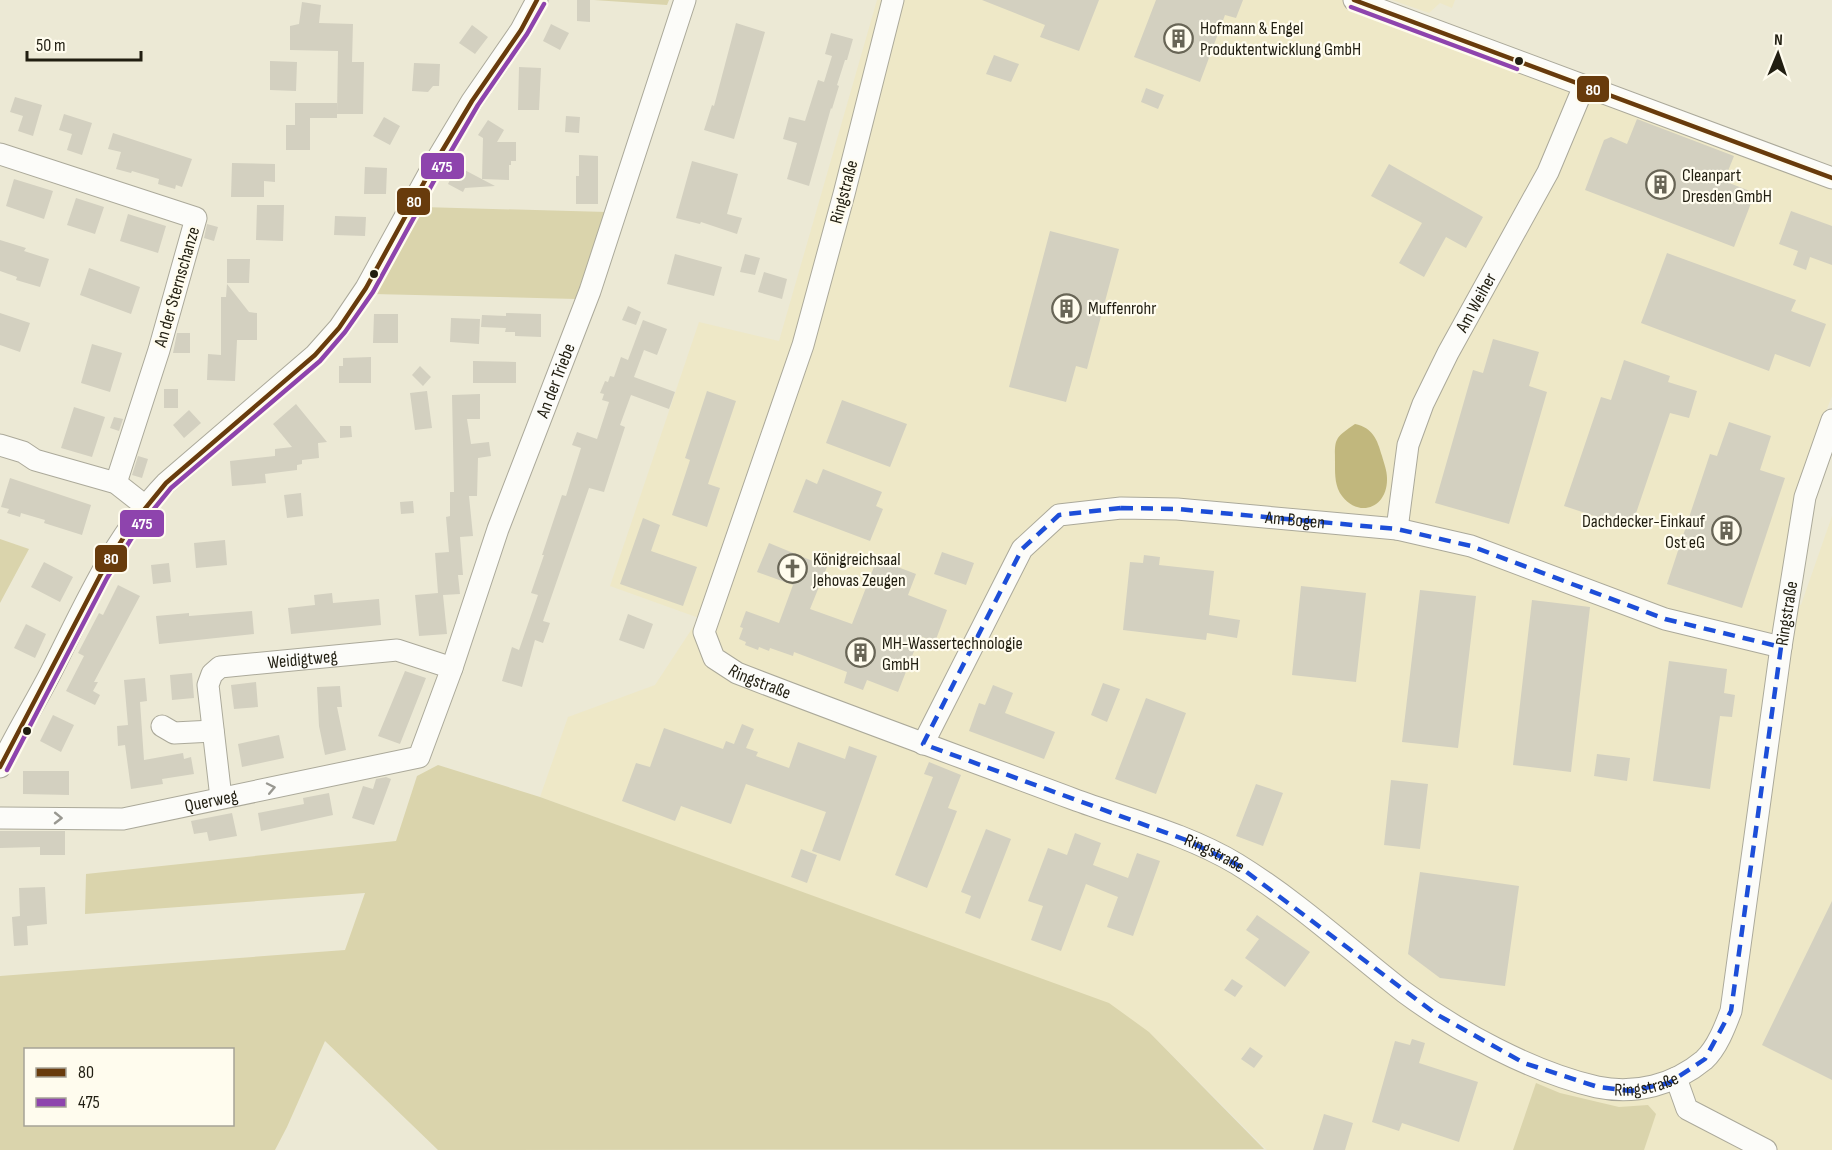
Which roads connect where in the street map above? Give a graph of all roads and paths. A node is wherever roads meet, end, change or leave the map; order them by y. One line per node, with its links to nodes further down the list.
1 (537, 0): 11 (street)
2 (685, 0): 14 (street, An der Triebe)
3 (893, 0): 17 (street, Ringstraße)
4 (1354, 0): 5 (street)
5 (1584, 86): 7 (street); 12 (street, Am Weiher)
6 (0, 154): 10 (street, An der Sternschanze)
7 (1832, 178)
8 (1832, 420): 13 (street, Ringstraße)
9 (0, 445): 10 (street)
10 (116, 483): 11 (street)
11 (144, 505): 19 (street)
12 (1397, 529): 13 (street, Am Bogen); 17 (street, Am Bogen)
13 (1781, 647): 22 (street, Ringstraße)
14 (452, 668): 16 (street, Weidigtweg); 18 (street, An der Triebe)
15 (162, 726): 16 (street)
16 (213, 731): 20 (street, Weidigtweg)
17 (923, 744): 22 (street, Ringstraße)
18 (419, 757): 20 (street, Querweg, one-way to 18)
19 (0, 767)
20 (221, 798): 21 (street, Querweg, one-way to 20)
21 (0, 818)
22 (1677, 1078): 23 (street)
23 (1766, 1150)

